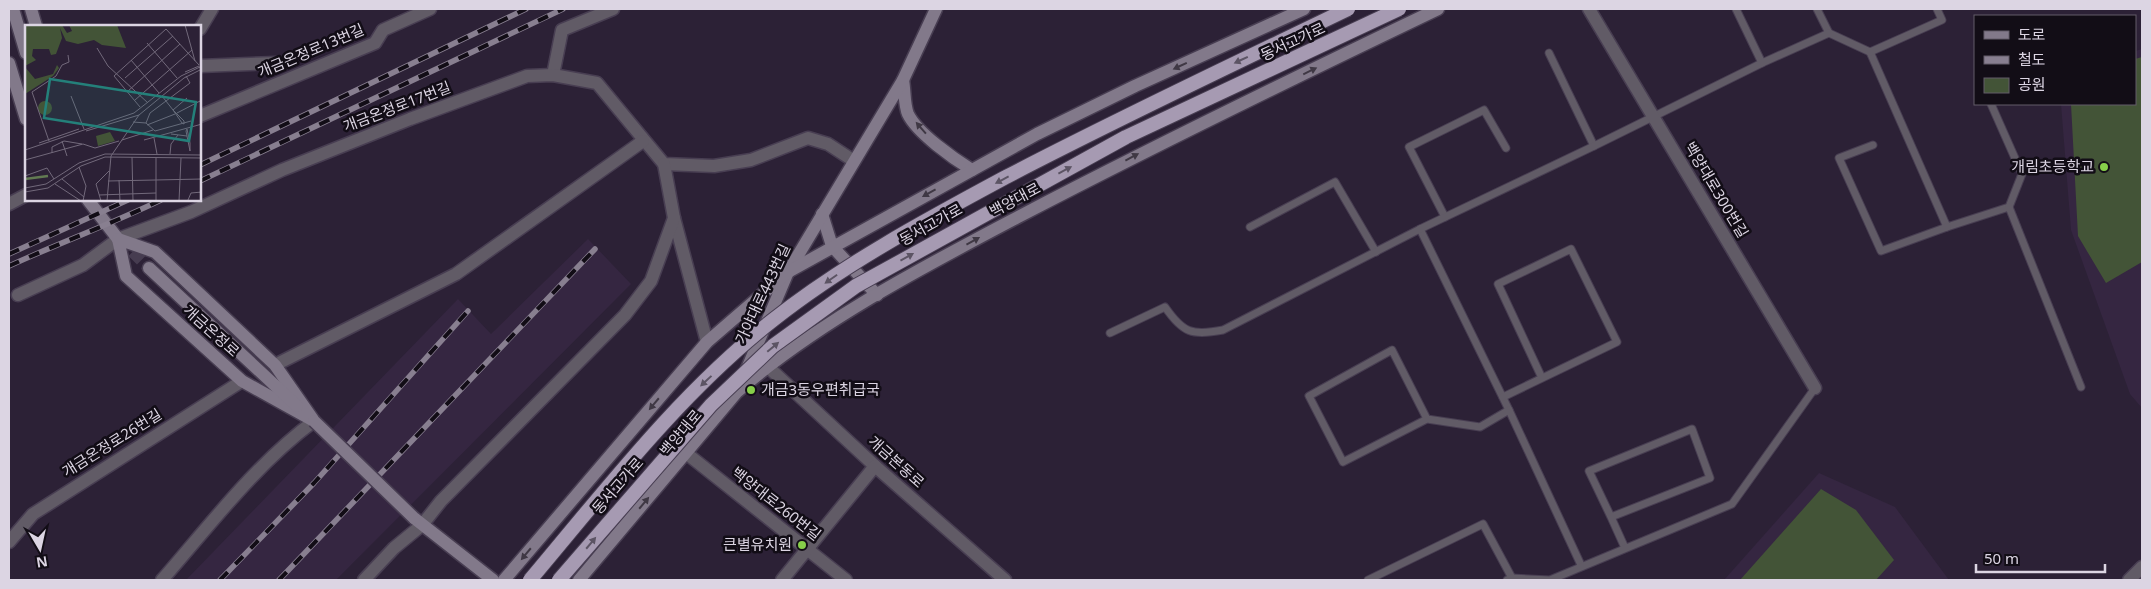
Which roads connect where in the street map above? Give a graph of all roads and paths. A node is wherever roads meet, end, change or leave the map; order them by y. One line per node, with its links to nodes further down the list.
1 (13, 9): 18 (main road)
2 (31, 9): 15 (main road)
3 (212, 9): 16 (street)
4 (430, 9): 29 (street, 개금온정로13번길)
5 (613, 9): 25 (street)
6 (936, 9): 26 (main road, 가야대로443번길)
7 (1304, 9): 37 (main road, one-way to 37)
8 (1348, 9): 82 (highway, 동서고가로, one-way to 82, bridge)
9 (1399, 9): 83 (highway, 동서고가로, one-way to 9, bridge)
10 (1438, 9): 54 (main road, 백양대로, one-way to 10)
11 (1589, 9): 30 (street, 백양대로300번길)
12 (1736, 9): 21 (lane)
13 (1817, 9): 17 (lane)
14 (1937, 9): 19 (lane)
15 (36, 25)
16 (201, 27)
17 (1829, 33): 19 (lane); 21 (lane)
18 (25, 50)
19 (1870, 52): 46 (lane)
20 (1549, 53): 33 (lane)
21 (1762, 62): 30 (lane)
22 (9, 63): 28 (main road)
23 (276, 64): 24 (street)
24 (201, 66)
25 (553, 74): 31 (street, 개금온정로17번길); 48 (street, 개금온정로17번길)
26 (903, 80): 35 (main road, 가야대로443번길); 37 (main road, one-way to 26)
27 (1991, 105): 41 (lane)
28 (25, 116)
29 (201, 116)
30 (1654, 117): 33 (lane); 61 (street, 백양대로300번길)
31 (643, 141): 36 (street, 개금온정로17번길); 57 (street)
32 (1873, 145): 46 (lane)
33 (1594, 146): 43 (lane)
34 (1506, 148): 43 (lane)
35 (854, 161): 36 (street); 42 (main road, 가야대로443번길)
36 (664, 164): 44 (street)
37 (972, 170): 49 (main road, one-way to 49)
38 (25, 196): 40 (street)
39 (89, 201): 48 (main road, 개금온정로)
40 (9, 204)
41 (2009, 207): 46 (lane); 62 (lane)
42 (822, 214): 49 (main road); 52 (main road, 가야대로443번길)
43 (1445, 217): 47 (lane)
44 (674, 218): 56 (street); 71 (street)
45 (1250, 227): 50 (lane)
46 (1947, 227)
47 (1420, 229): 50 (lane); 64 (lane)
48 (118, 239): 53 (street, 개금온정로17번길); 57 (main road, 개금온정로); 60 (main road, 개금온정로)
49 (832, 246): 52 (main road); 54 (main road)
50 (1376, 252): 55 (lane)
51 (149, 268): 67 (main road, 개금온정로)
52 (788, 272): 56 (main road); 63 (main road, 가야대로443번길)
53 (18, 294)
54 (876, 295): 58 (main road, 백양대로)
55 (1110, 333)
56 (707, 342): 81 (main road, one-way to 81)
57 (275, 365): 67 (main road, 개금온정로)
58 (767, 366): 63 (main road, 백양대로); 69 (street, 개금본동로)
59 (1542, 378): 59 (lane); 64 (lane)
60 (242, 380): 67 (main road, 개금온정로); 72 (street, 개금온정로26번길)
61 (1815, 388): 73 (lane)
62 (2081, 388)
63 (737, 392): 68 (main road, 백양대로)
64 (1503, 397): 65 (lane)
65 (1510, 410): 66 (lane); 75 (lane)
66 (1426, 419): 66 (lane)
67 (314, 421): 71 (main road, 개금온정로, bridge); 78 (street)
68 (686, 453): 74 (street, 백양대로260번길); 84 (main road, 백양대로, one-way to 68)
69 (876, 466): 74 (street); 87 (street, 개금본동로)
70 (1611, 518): 70 (lane); 73 (lane)
71 (418, 522): 79 (street); 80 (main road, 개금온정로)
72 (9, 542)
73 (1625, 548): 75 (lane)
74 (806, 550): 85 (street); 86 (street, 백양대로260번길)
75 (1581, 565): 89 (lane)
76 (2142, 567): 90 (street)
77 (1510, 579): 88 (lane); 89 (lane)
78 (162, 580)
79 (364, 580)
80 (492, 580)
81 (504, 580)
82 (530, 580)
83 (559, 580)
84 (579, 580)
85 (782, 580)
86 (846, 580)
87 (1004, 580)
88 (1368, 580)
89 (1550, 580)
90 (2129, 580)

